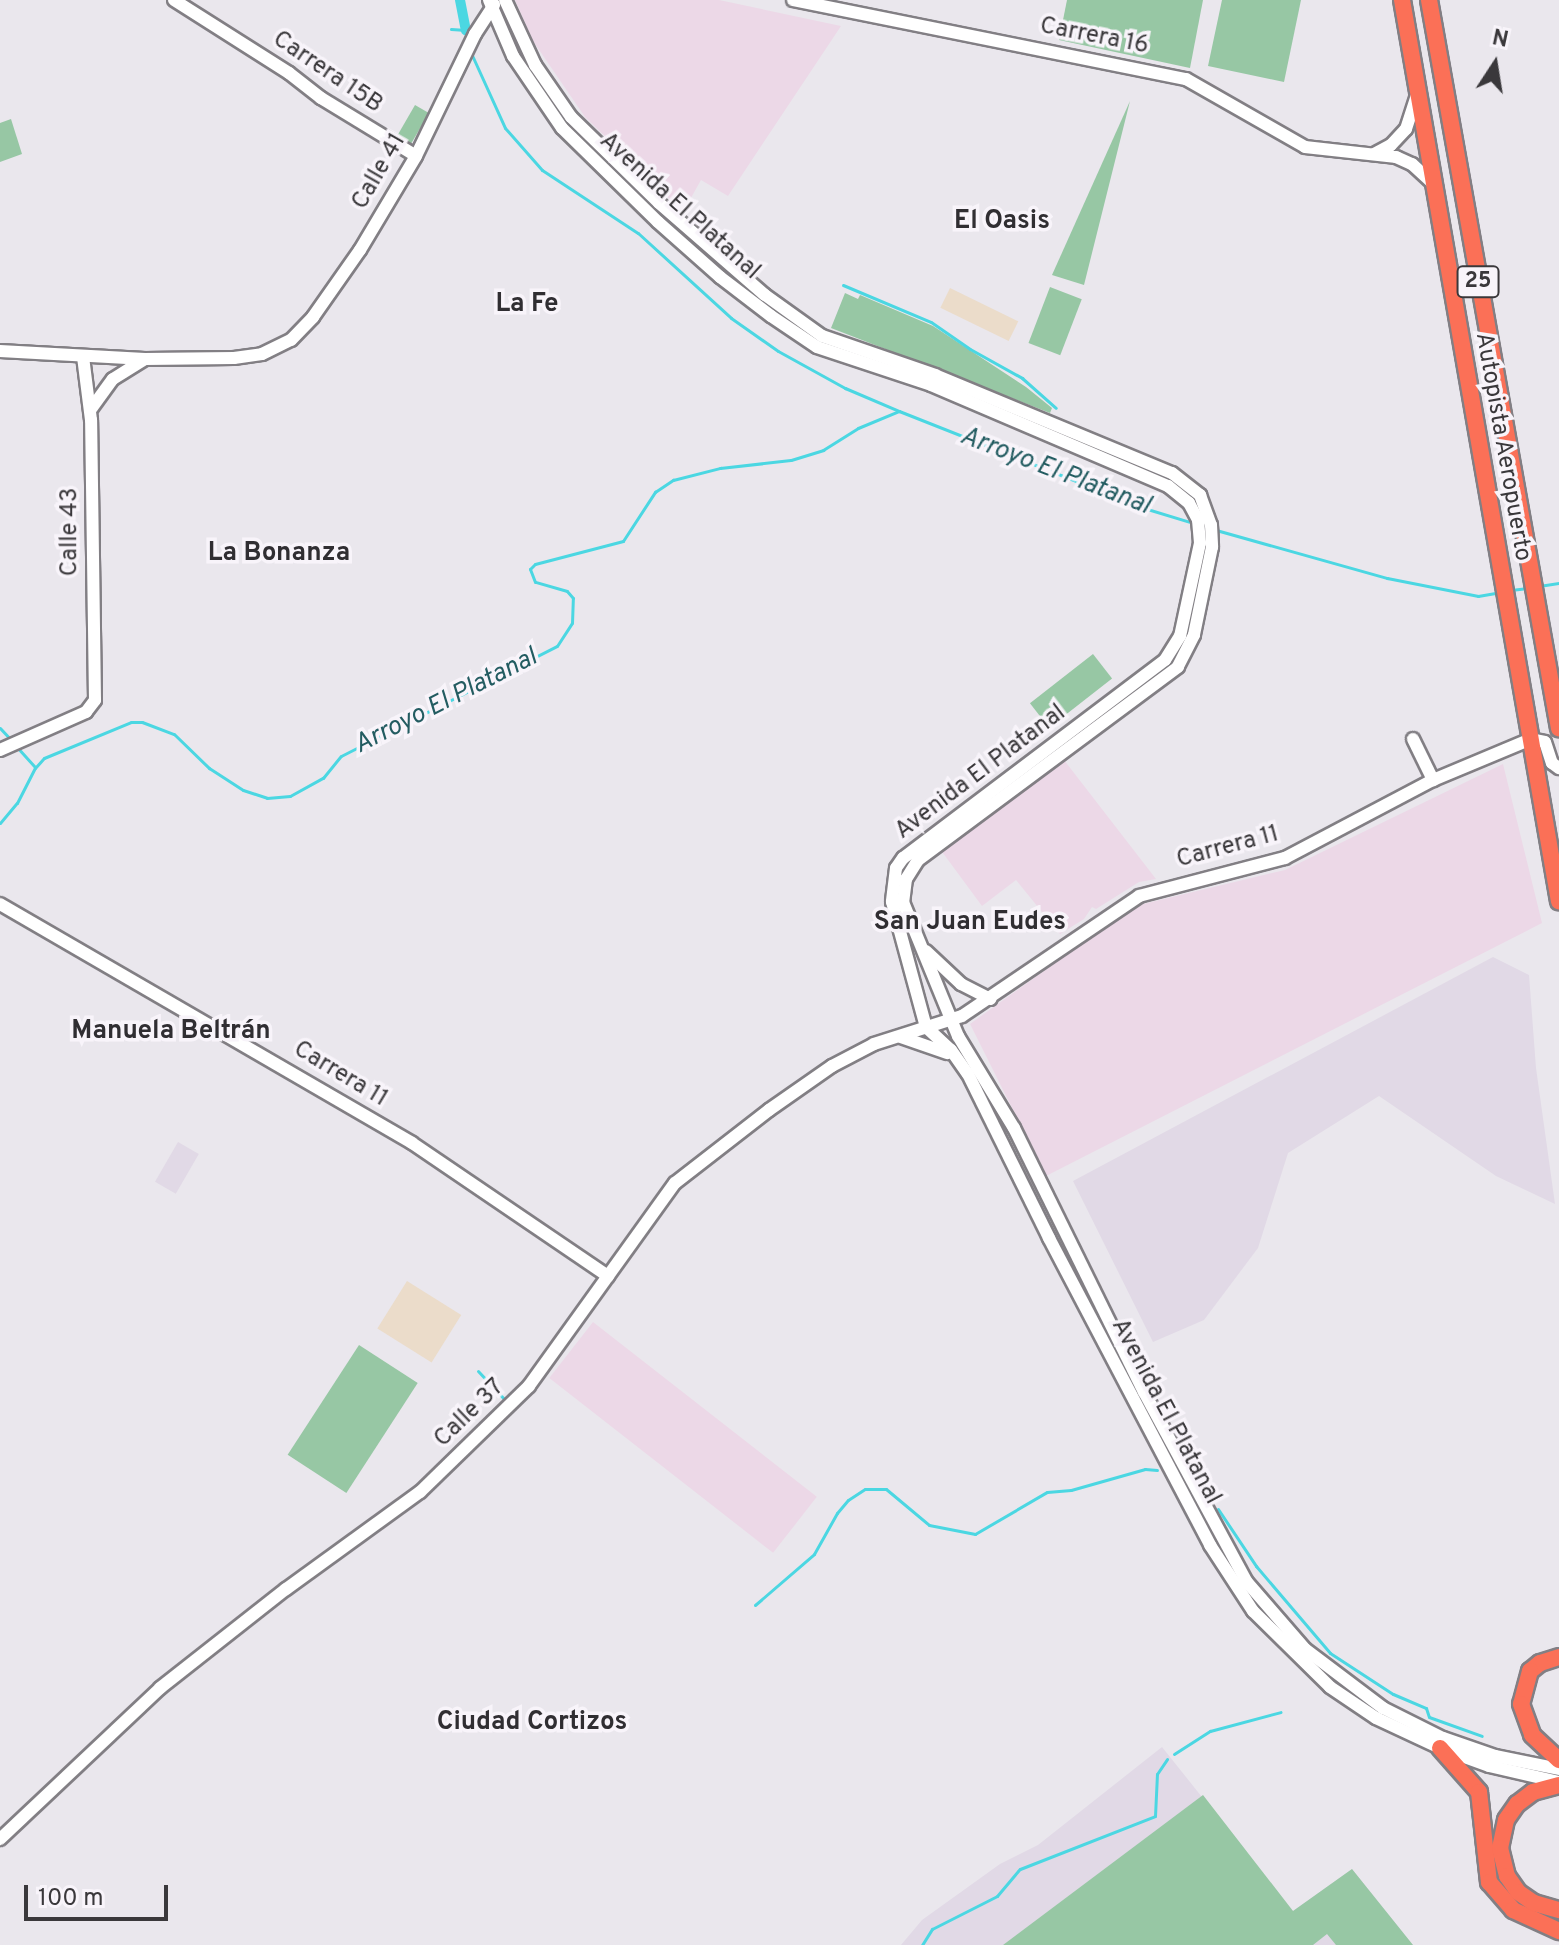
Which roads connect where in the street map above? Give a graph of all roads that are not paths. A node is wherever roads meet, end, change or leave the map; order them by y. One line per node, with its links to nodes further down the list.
1 (174, 0): 9 (main road, Carrera 15B)
2 (505, 0): 15 (main road, Avenida El Platanal)
3 (793, 0): 8 (main road, Carrera 16)
4 (1402, 0): 7 (highway, Autopista Aeropuerto / 25)
5 (1429, 0): 16 (highway, Autopista Aeropuerto / 25)
6 (493, 3): 9 (main road, Calle 41); 15 (main road, Avenida El Platanal)
7 (1417, 96): 8 (main road); 10 (highway, Autopista Aeropuerto / 25)
8 (1370, 155): 10 (main road, Carrera 16)
9 (416, 156): 13 (main road, Calle 41)
10 (1431, 182): 18 (highway, Autopista Aeropuerto / 25)
11 (0, 351): 12 (main road)
12 (83, 357): 13 (main road); 14 (main road, Calle 43)
13 (145, 359): 14 (main road)
14 (91, 409): 19 (main road, Calle 43)
15 (1206, 545): 24 (main road, Avenida El Platanal); 27 (main road, Avenida El Platanal)
16 (1559, 728)
17 (1413, 739): 21 (main road)
18 (1531, 739): 20 (main road); 21 (main road, Carrera 11); 22 (highway, Autopista Aeropuerto / 25)
19 (3, 748)
20 (1559, 768)
21 (1433, 780): 25 (main road, Carrera 11)
22 (1559, 901)
23 (0, 904): 30 (main road, Carrera 11)
24 (919, 945): 25 (main road); 26 (main road, Avenida El Platanal)
25 (990, 999): 26 (main road, Carrera 11)
26 (952, 1020): 27 (main road, Calle 37); 31 (main road, Avenida El Platanal)
27 (926, 1027): 28 (main road, Calle 37); 29 (main road, Avenida El Platanal)
28 (897, 1036): 29 (main road); 30 (main road, Calle 37)
29 (959, 1060): 31 (main road, Avenida El Platanal)
30 (608, 1276): 37 (main road, Calle 37)
31 (1138, 1391): 33 (main road, Avenida El Platanal); 35 (main road, Avenida El Platanal)
32 (1559, 1657): 34 (highway)
33 (1440, 1748): 36 (main road, Avenida El Platanal); 39 (highway)
34 (1559, 1760)
35 (1559, 1769)
36 (1559, 1784): 38 (highway)
37 (0, 1839)
38 (1559, 1910)
39 (1559, 1931)

